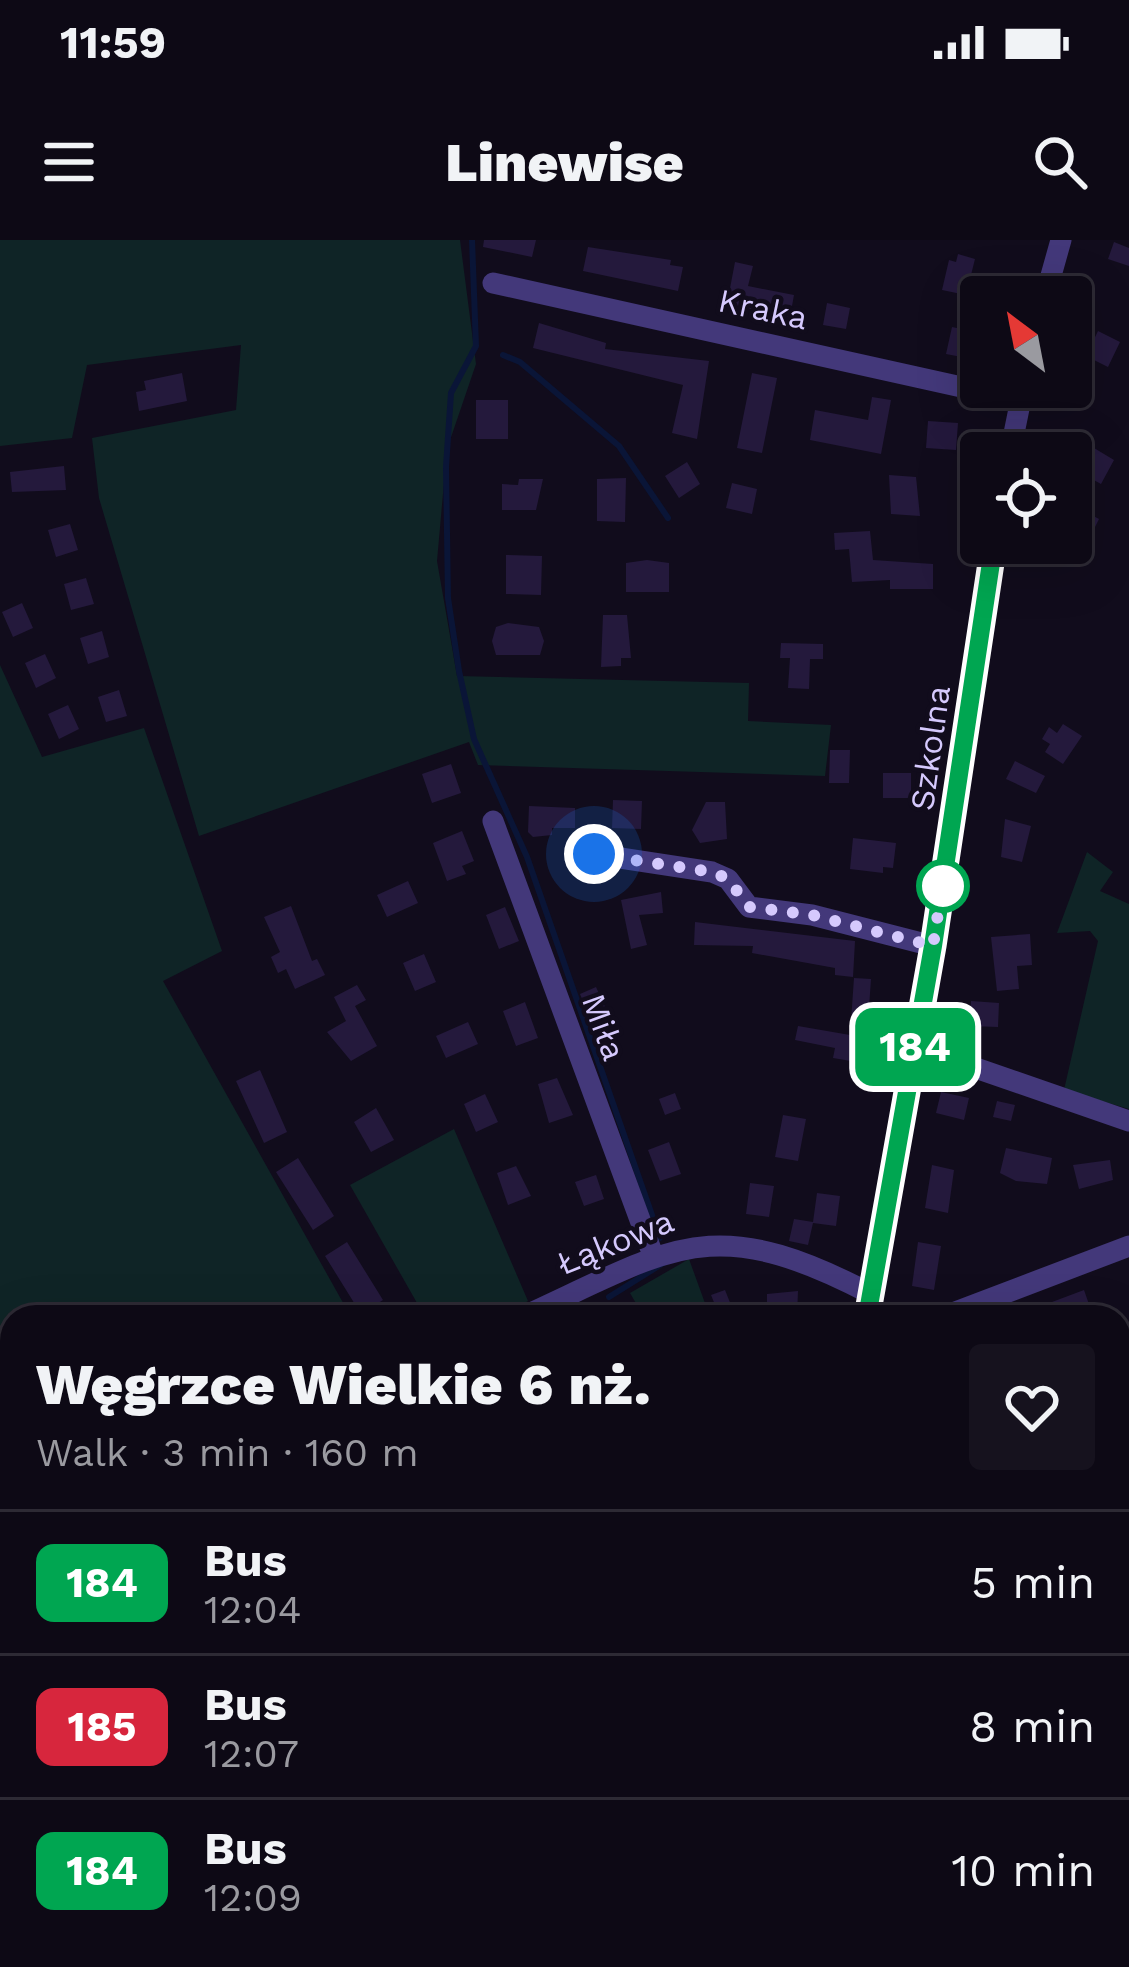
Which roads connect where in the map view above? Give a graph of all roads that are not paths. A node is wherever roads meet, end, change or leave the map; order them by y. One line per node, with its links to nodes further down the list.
1 (1061, 240): 2 (street)
2 (1051, 276)
3 (493, 283): 4 (street, Kraka)
4 (960, 380)
5 (991, 564): 8 (street, Szkolna)
6 (493, 821): 12 (street, Miła)
7 (594, 854): 8 (street)
8 (933, 946): 9 (street, Szkolna)
9 (915, 1047): 10 (street); 14 (street, Szkolna)
10 (1129, 1121)
11 (1129, 1246): 15 (street)
12 (653, 1255): 13 (street, Łąkowa); 14 (street, Łąkowa)
13 (547, 1305)
14 (869, 1305)
15 (974, 1305)

